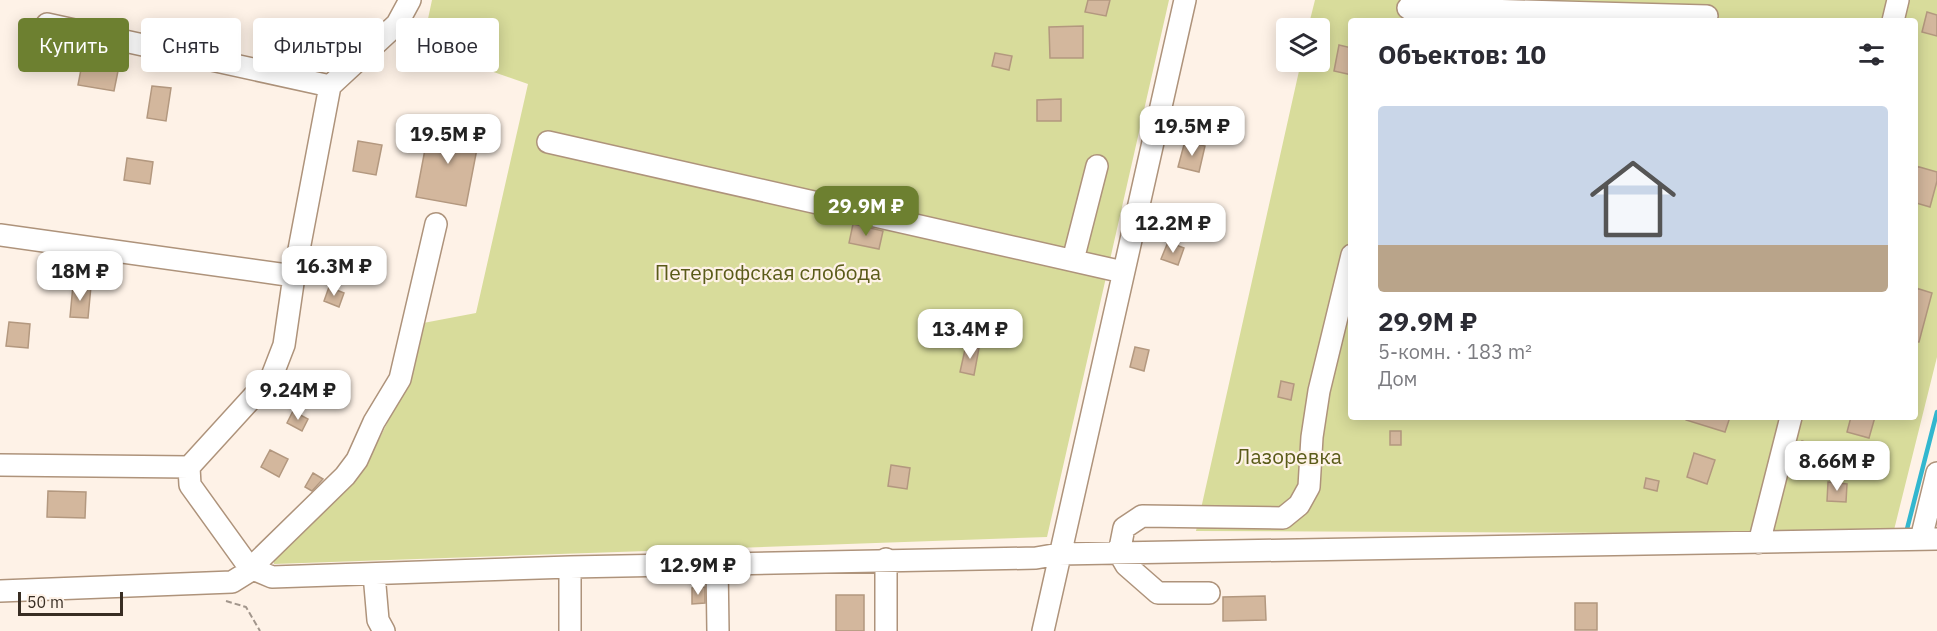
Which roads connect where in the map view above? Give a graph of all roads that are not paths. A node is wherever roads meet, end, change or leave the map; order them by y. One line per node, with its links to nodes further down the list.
1 (410, 0): 8 (street)
2 (1185, 0): 15 (street)
3 (1898, 0): 6 (street)
4 (1407, 10): 5 (street)
5 (1707, 16)
6 (1894, 18)
7 (129, 42): 8 (street)
8 (330, 86): 16 (street)
9 (548, 142): 13 (street)
10 (1097, 166): 13 (street)
11 (436, 224): 28 (street)
12 (0, 234): 16 (street)
13 (1072, 260): 15 (street)
14 (1348, 271): 23 (street)
15 (1123, 272): 24 (street)
16 (294, 276): 19 (street)
17 (1790, 420): 22 (street)
18 (0, 465): 19 (street)
19 (189, 467): 28 (street)
20 (1937, 473): 21 (street)
21 (1929, 539): 22 (street)
22 (1759, 543): 23 (street)
23 (1119, 553): 24 (street); 31 (street)
24 (1059, 554): 25 (street); 36 (street)
25 (886, 559): 26 (street); 35 (street)
26 (717, 563): 27 (street); 34 (street)
27 (570, 567): 29 (street); 33 (street)
28 (252, 569): 29 (street); 30 (street)
29 (374, 574): 32 (street)
30 (0, 591)
31 (1209, 593)
32 (384, 631)
33 (570, 631)
34 (718, 631)
35 (886, 631)
36 (1043, 631)

